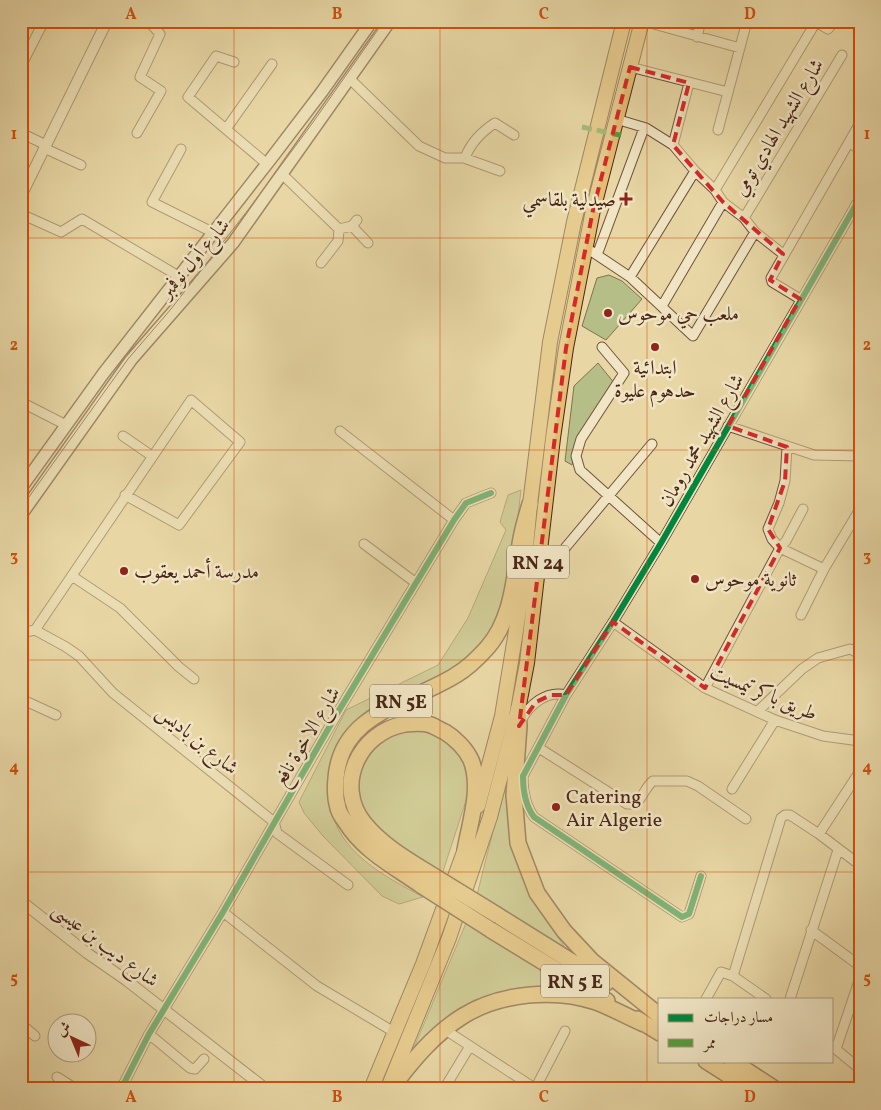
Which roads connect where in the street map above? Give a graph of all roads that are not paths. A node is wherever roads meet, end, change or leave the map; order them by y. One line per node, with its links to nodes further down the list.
1 (44, 21): 16 (street)
2 (107, 21): 31 (street)
3 (372, 21): 36 (main road, شارع أول نوفمبر)
4 (390, 21): 18 (main road, شارع أول نوفمبر)
5 (624, 21): 71 (highway, RN 24)
6 (643, 21): 11 (street); 17 (highway, RN 24)
7 (701, 21): 11 (street)
8 (747, 21): 12 (street)
9 (835, 21): 40 (street)
10 (149, 22): 27 (street)
11 (697, 36): 12 (street)
12 (740, 48): 20 (street)
13 (842, 55): 45 (street, شارع الشهيد الهادي تومي)
14 (234, 62): 24 (street)
15 (272, 64): 24 (street)
16 (21, 66)
17 (630, 67): 19 (street); 21 (highway, RN 24)
18 (350, 79): 34 (street); 39 (main road, شارع أول نوفمبر)
19 (689, 83): 20 (street); 30 (street)
20 (728, 92): 25 (street)
21 (616, 119): 23 (street); 50 (highway, RN 24)
22 (860, 123): 29 (street)
23 (644, 128): 30 (street); 50 (street)
24 (226, 129): 36 (street)
25 (718, 130)
26 (21, 132): 31 (street)
27 (137, 133)
28 (514, 136): 34 (street)
29 (849, 142): 32 (street); 51 (street)
30 (673, 145): 38 (street)
31 (45, 147): 35 (street); 41 (street)
32 (860, 149)
33 (181, 150): 47 (street)
34 (464, 158): 37 (street)
35 (81, 164)
36 (267, 164): 47 (main road, شارع أول نوفمبر)
37 (500, 171)
38 (694, 171): 40 (street); 54 (street)
39 (282, 174): 46 (street); 74 (main road, شارع أول نوفمبر)
40 (715, 190): 43 (street)
41 (21, 196)
42 (860, 198): 55 (street, شارع الشهيد محمد رومان)
43 (723, 202): 45 (street); 56 (street)
44 (21, 214): 53 (street)
45 (744, 218): 48 (street)
46 (339, 229): 49 (street); 52 (street)
47 (212, 232): 53 (main road, شارع أول نوفمبر)
48 (755, 232): 51 (street); 56 (street)
49 (368, 243)
50 (591, 251): 54 (street); 92 (highway, RN 24)
51 (783, 254): 55 (street)
52 (321, 263)
53 (180, 277): 59 (main road, شارع أول نوفمبر)
54 (630, 277): 56 (street)
55 (800, 299): 60 (street, شارع الشهيد محمد رومان)
56 (662, 306)
57 (602, 347): 70 (street)
58 (21, 402): 59 (street)
59 (66, 425): 67 (main road, شارع أول نوفمبر)
60 (728, 426): 64 (street); 76 (street, شارع الشهيد محمد رومان)
61 (340, 431): 75 (street)
62 (123, 436): 65 (street)
63 (652, 444): 70 (street)
64 (787, 446): 66 (street); 78 (street)
65 (152, 456): 69 (street); 69 (street)
66 (860, 456)
67 (21, 488)
68 (491, 492): 75 (street, شارع الاخوة نافع)
69 (125, 495): 81 (street)
70 (609, 496): 76 (street); 79 (street)
71 (530, 504): 104 (highway, RN 24); 108 (highway, RN 5E)
72 (803, 509): 78 (street)
73 (860, 509): 80 (street)
74 (21, 515)
75 (454, 520): 82 (street, شارع الاخوة نافع)
76 (661, 543): 84 (street, شارع الشهيد محمد رومان)
77 (364, 544): 82 (street)
78 (780, 548): 80 (street); 89 (street)
79 (555, 560)
80 (824, 569): 83 (street)
81 (72, 576): 85 (street); 88 (street)
82 (416, 583): 102 (street, شارع الاخوة نافع)
83 (801, 615)
84 (613, 622): 89 (street, طريق باكر تيمسيت); 90 (street, شارع الشهيد محمد رومان)
85 (35, 630): 86 (street); 102 (street, شارع بن باديس)
86 (21, 633)
87 (860, 654): 93 (street)
88 (194, 679)
89 (705, 688): 93 (street, طريق باكر تيمسيت)
90 (566, 695): 96 (street); 98 (street, شارع الشهيد محمد رومان)
91 (21, 699): 94 (street)
92 (518, 710): 96 (highway); 145 (highway, RN 24)
93 (758, 711): 95 (street, طريق باكر تيمسيت)
94 (56, 715)
95 (775, 720): 97 (street, طريق باكر تيمسيت); 100 (street)
96 (519, 726): 122 (highway)
97 (860, 741)
98 (539, 748): 101 (street); 107 (street, شارع الشهيد محمد رومان)
99 (860, 771): 103 (street)
100 (732, 789)
101 (746, 819)
102 (274, 822): 109 (street, شارع بن باديس); 111 (street, شارع الاخوة نافع)
103 (819, 834): 105 (street); 116 (street)
104 (465, 850): 108 (highway, RN 5E); 128 (highway, RN 24)
105 (838, 850): 106 (street); 114 (street)
106 (860, 864)
107 (701, 876)
108 (425, 879): 112 (highway, RN 5E, bridge); 113 (highway, RN 5E, bridge)
109 (348, 885)
110 (21, 901): 121 (street, شارع ديب بن عيسى)
111 (223, 912): 121 (street, شارع الاخوة نافع); 128 (street)
112 (497, 915): 123 (highway, RN 5 E)
113 (491, 930): 125 (highway, RN 5 E)
114 (812, 930): 115 (street); 120 (street)
115 (860, 966)
116 (733, 976): 118 (street); 119 (street)
117 (860, 978): 133 (street)
118 (707, 998)
119 (765, 998)
120 (790, 998)
121 (164, 1010): 130 (street, شارع الاخوة نافع); 140 (street, شارع ديب بن عيسى)
122 (658, 1014)
123 (658, 1015)
124 (21, 1024): 131 (street)
125 (644, 1024): 126 (highway); 129 (highway, RN 5 E)
126 (444, 1030): 132 (street); 145 (highway)
127 (565, 1031): 147 (street)
128 (394, 1032): 144 (highway, RN 24)
129 (658, 1032)
130 (149, 1034): 134 (street); 143 (street, شارع الاخوة نافع)
131 (36, 1036)
132 (470, 1046): 146 (street); 147 (street)
133 (834, 1048): 137 (street)
134 (204, 1059)
135 (708, 1062): 148 (highway)
136 (734, 1062): 149 (highway)
137 (860, 1069)
138 (56, 1077): 142 (street)
139 (21, 1082): 141 (street)
140 (260, 1087)
141 (30, 1089)
142 (76, 1089)
143 (121, 1089)
144 (371, 1089)
145 (389, 1089)
146 (444, 1089)
147 (536, 1089)
148 (750, 1089)
149 (775, 1089)

